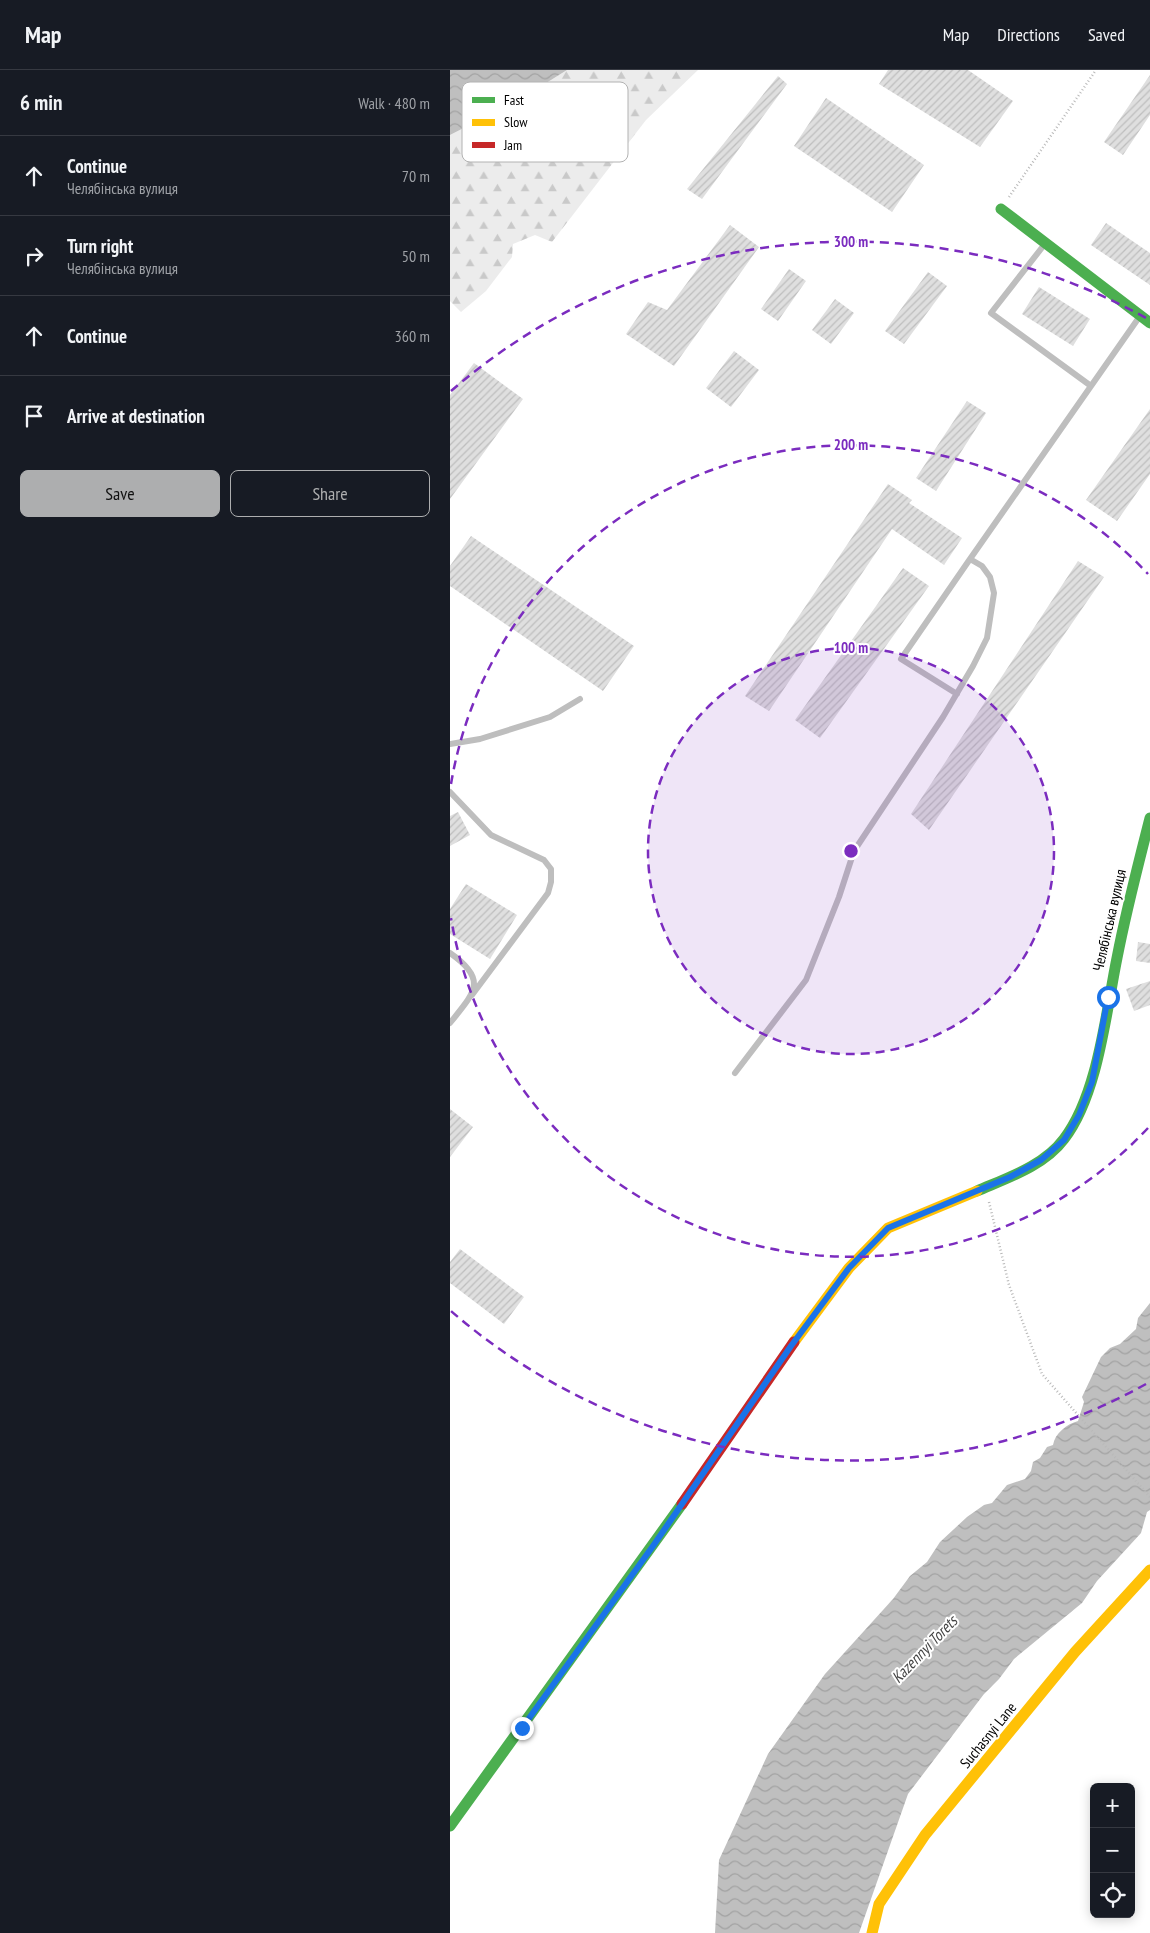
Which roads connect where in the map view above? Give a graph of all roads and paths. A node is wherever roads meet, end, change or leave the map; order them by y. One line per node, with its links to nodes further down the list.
1 (1096, 70): 2 (path)
2 (1001, 209): 3 (street)
3 (1046, 243): 4 (street); 5 (lane)
4 (1145, 319): 5 (lane)
5 (1091, 386): 6 (lane)
6 (970, 559): 7 (lane); 7 (lane)
7 (957, 694): 15 (lane)
8 (580, 699): 9 (lane)
9 (450, 744)
10 (450, 792): 13 (lane)
11 (1150, 818): 16 (street, Челябінська вулиця)
12 (450, 953): 13 (lane)
13 (472, 995): 14 (lane)
14 (450, 1024)
15 (736, 1073)
16 (986, 1189): 17 (path); 19 (street, Челябінська вулиця)
17 (1150, 1497)
18 (1150, 1570): 20 (street, Suchasnyi Lane)
19 (450, 1826)
20 (872, 1933)

